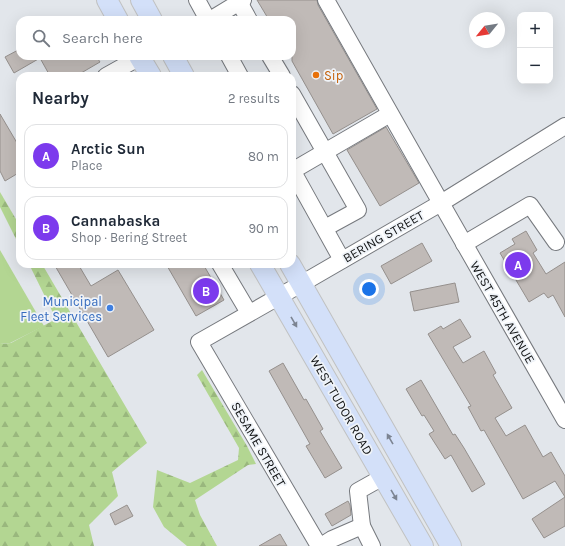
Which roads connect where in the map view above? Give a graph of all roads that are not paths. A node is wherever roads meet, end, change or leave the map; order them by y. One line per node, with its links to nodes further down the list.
1 (107, 0): 6 (main road)
2 (141, 0): 7 (main road)
3 (197, 0): 8 (street)
4 (326, 0): 22 (street, WEST 45TH AVENUE)
5 (241, 1): 9 (street); 10 (street)
6 (116, 16)
7 (150, 16)
8 (207, 16)
9 (216, 16)
10 (247, 16)
11 (133, 60): 16 (street)
12 (142, 60): 17 (main road)
13 (174, 60): 18 (main road)
14 (230, 60): 19 (street)
15 (272, 60): 20 (street)
16 (113, 72)
17 (149, 72)
18 (182, 72)
19 (238, 72)
20 (280, 72)
21 (296, 101): 24 (street)
22 (390, 114): 24 (street); 27 (street, WEST 45TH AVENUE)
23 (565, 126): 27 (street, BERING STREET)
24 (325, 152): 25 (street); 28 (street)
25 (296, 168)
26 (296, 177): 28 (street)
27 (441, 203): 30 (street, WEST 45TH AVENUE); 31 (street, BERING STREET)
28 (325, 228): 31 (street)
29 (556, 242): 30 (street)
30 (464, 244): 39 (street, WEST 45TH AVENUE)
31 (342, 260): 35 (street, BERING STREET)
32 (222, 268): 37 (street)
33 (262, 268): 36 (main road, WEST TUDOR ROAD)
34 (292, 268): 35 (main road, WEST TUDOR ROAD)
35 (301, 284): 36 (street, BERING STREET); 45 (main road, WEST TUDOR ROAD, one-way to 35)
36 (279, 296): 37 (street, BERING STREET); 40 (main road, WEST TUDOR ROAD, one-way to 40)
37 (249, 313): 38 (street, BERING STREET)
38 (199, 342): 42 (street, SESAME STREET)
39 (565, 420)
40 (384, 477): 41 (street); 44 (main road, WEST TUDOR ROAD, one-way to 44)
41 (362, 526): 42 (street); 43 (street)
42 (320, 546)
43 (372, 546)
44 (423, 546)
45 (451, 546)

